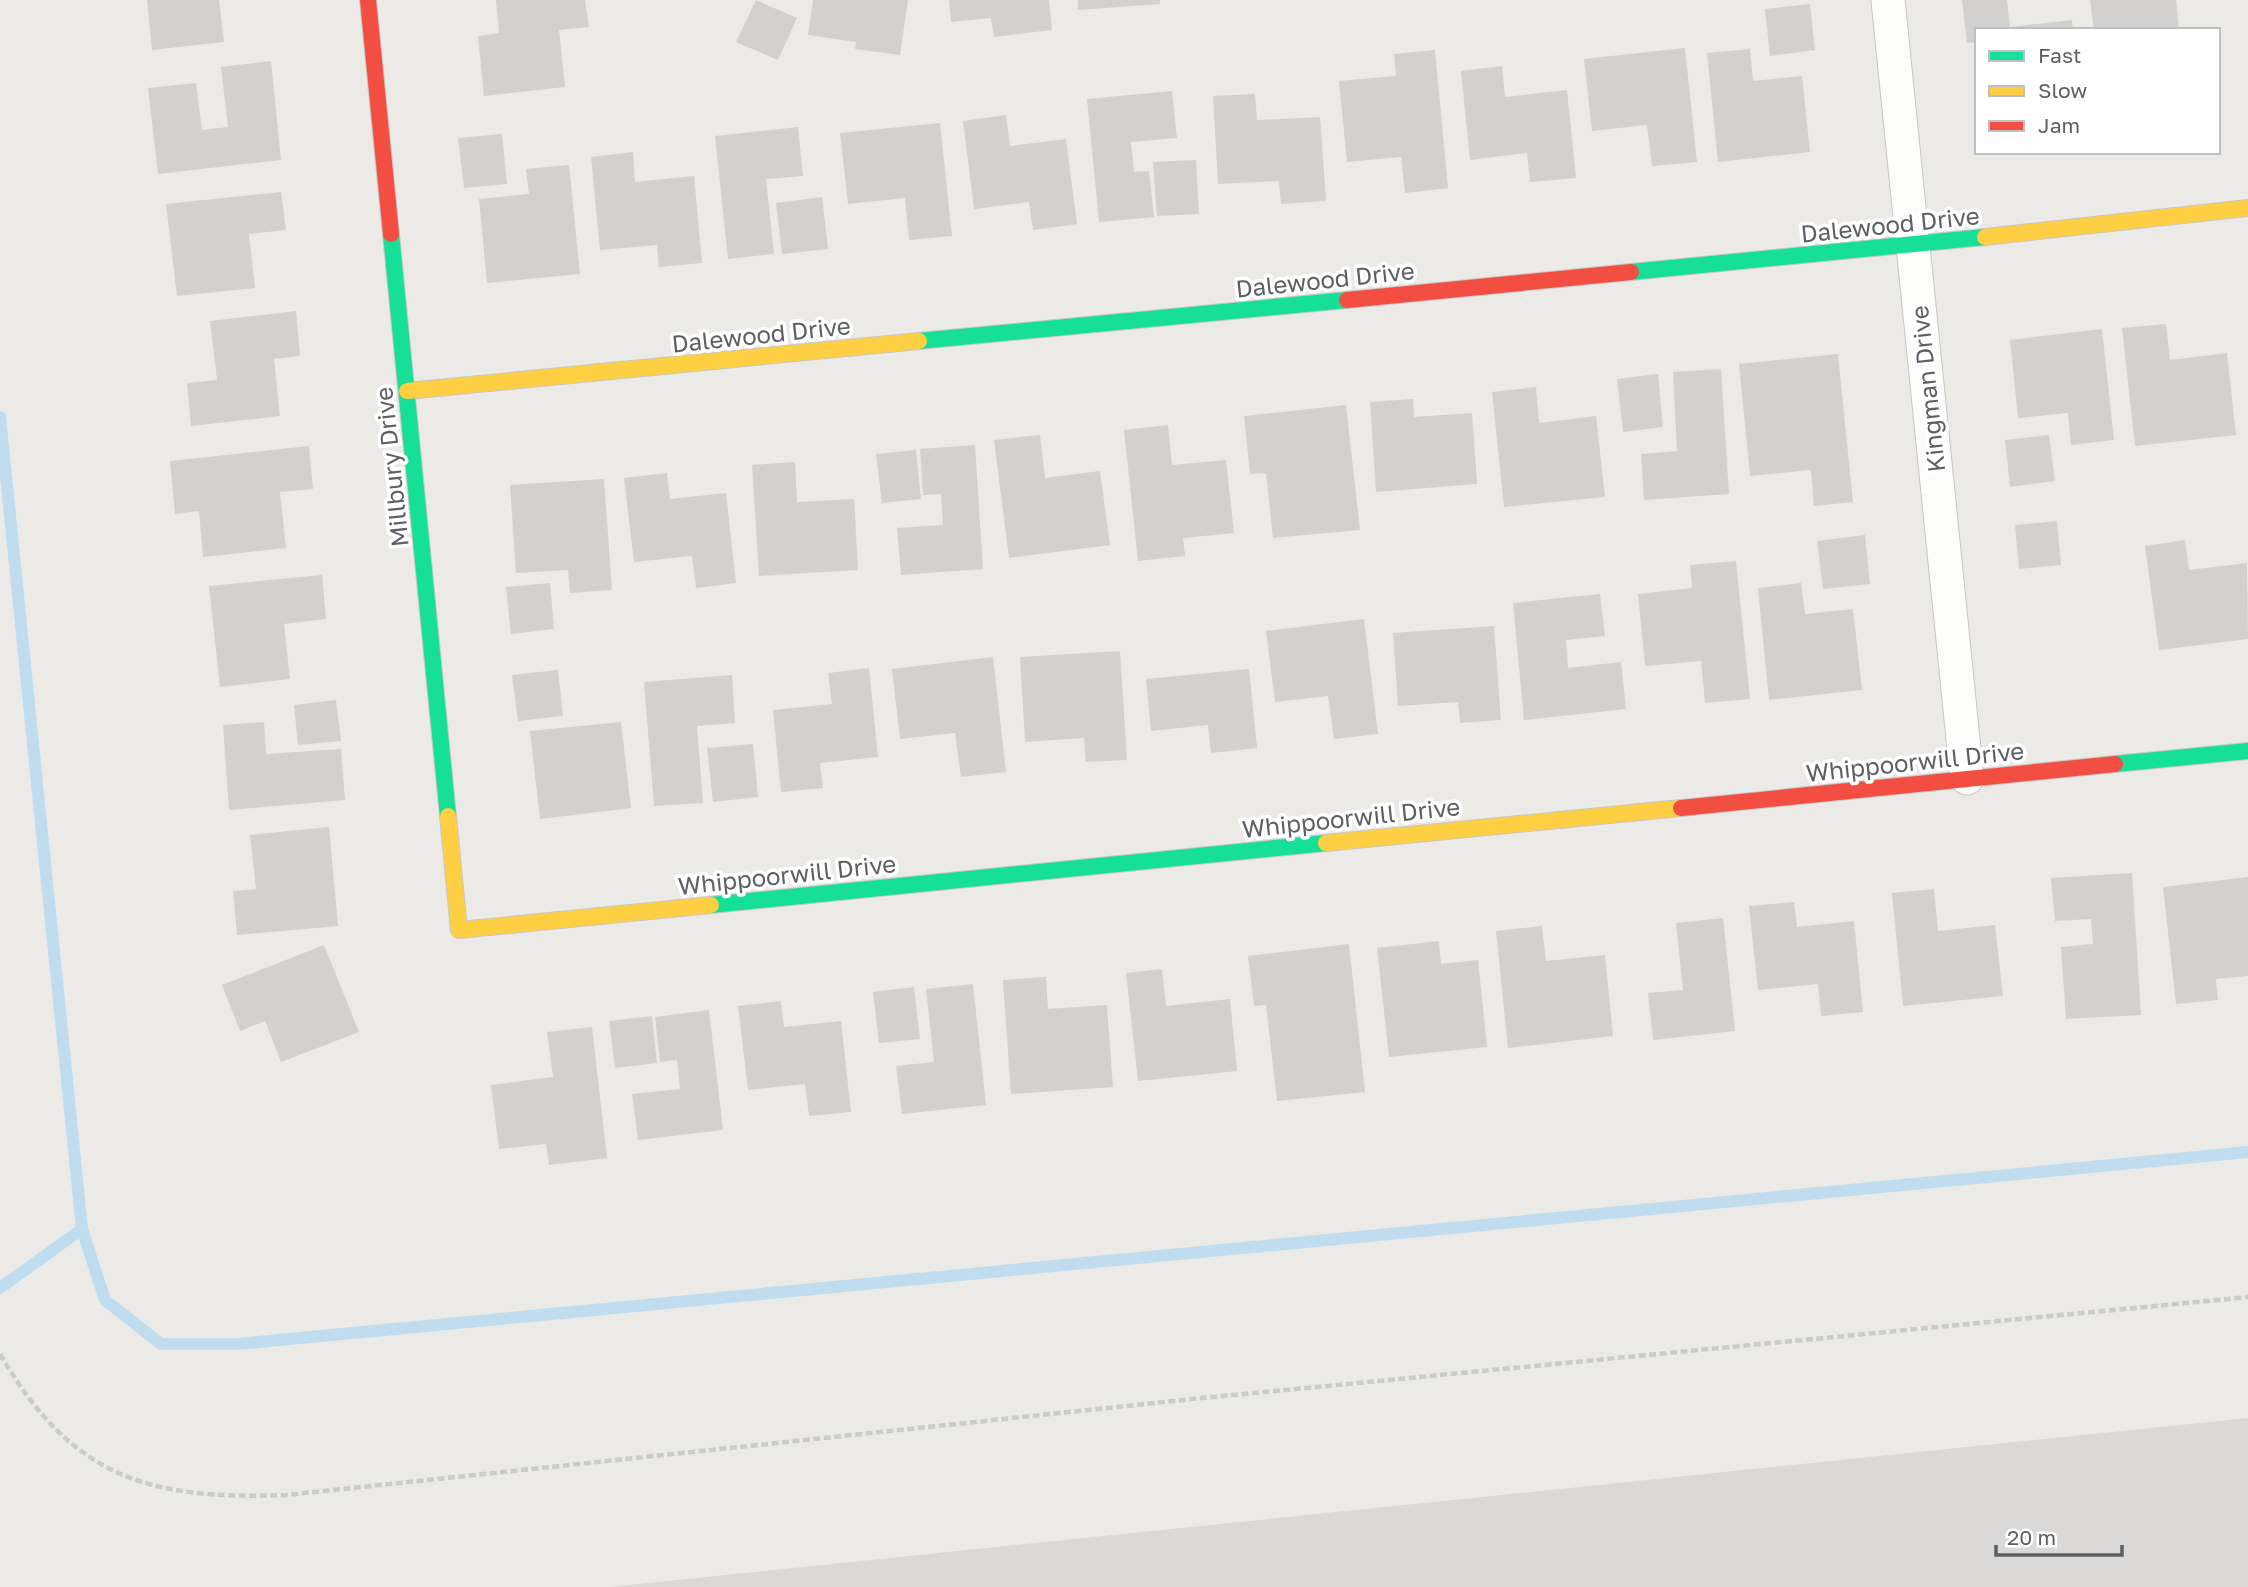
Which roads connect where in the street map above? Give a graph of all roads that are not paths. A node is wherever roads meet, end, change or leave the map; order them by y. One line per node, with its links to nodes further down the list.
1 (368, 0): 5 (street, Millbury Drive)
2 (1888, 0): 4 (street, Kingman Drive)
3 (2248, 208): 4 (street, Dalewood Drive)
4 (1913, 245): 5 (street, Dalewood Drive); 7 (street, Kingman Drive)
5 (407, 391): 8 (street, Millbury Drive)
6 (2248, 751): 7 (street, Whippoorwill Drive)
7 (1967, 778): 8 (street, Whippoorwill Drive)
8 (459, 930)

